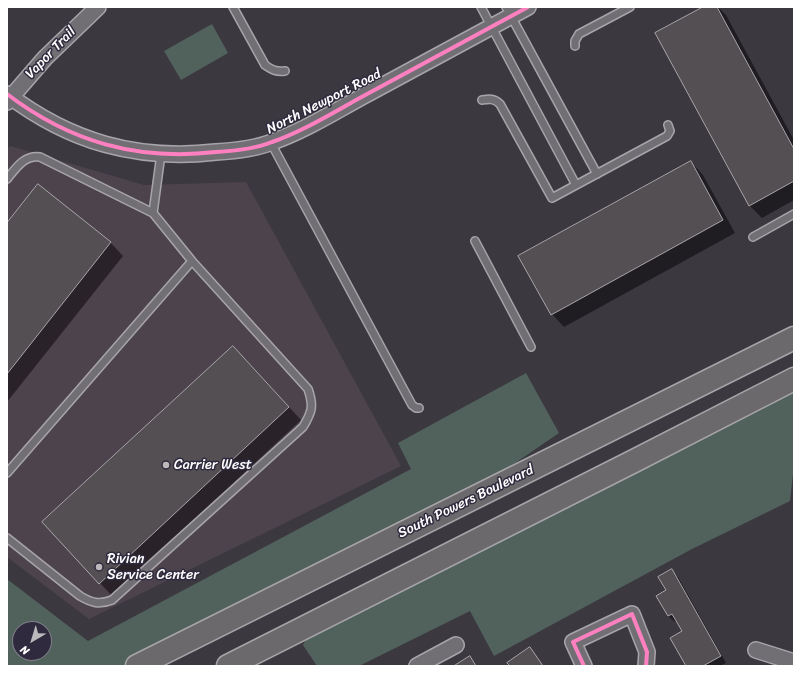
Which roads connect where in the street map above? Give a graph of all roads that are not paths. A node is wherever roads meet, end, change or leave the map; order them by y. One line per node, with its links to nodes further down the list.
1 (233, 7): 9 (lane)
2 (481, 7): 7 (lane)
3 (528, 7): 6 (street, North Newport Road)
4 (630, 7): 8 (lane)
5 (94, 8): 10 (street, Vapor Trail)
6 (508, 12): 7 (street, North Newport Road); 15 (lane)
7 (492, 27): 13 (street, North Newport Road); 17 (lane)
8 (575, 46)
9 (285, 71)
10 (8, 98): 14 (street, North Newport Road)
11 (482, 100): 17 (lane)
12 (668, 125): 15 (lane)
13 (271, 143): 14 (street, North Newport Road); 26 (lane)
14 (161, 154): 18 (lane)
15 (597, 174): 17 (lane)
16 (7, 179): 18 (lane)
17 (576, 185)
18 (154, 212): 22 (lane)
19 (794, 214): 20 (lane)
20 (753, 237)
21 (475, 241): 24 (lane)
22 (192, 262): 27 (lane); 28 (lane)
23 (789, 340): 32 (highway, South Powers Boulevard)
24 (531, 347)
25 (794, 379): 33 (highway)
26 (419, 408)
27 (7, 473)
28 (7, 538)
29 (456, 645): 34 (street)
30 (756, 650): 31 (street)
31 (794, 662)
32 (138, 666)
33 (228, 666)
34 (416, 666)
35 (584, 666): 36 (street)
36 (646, 666)

